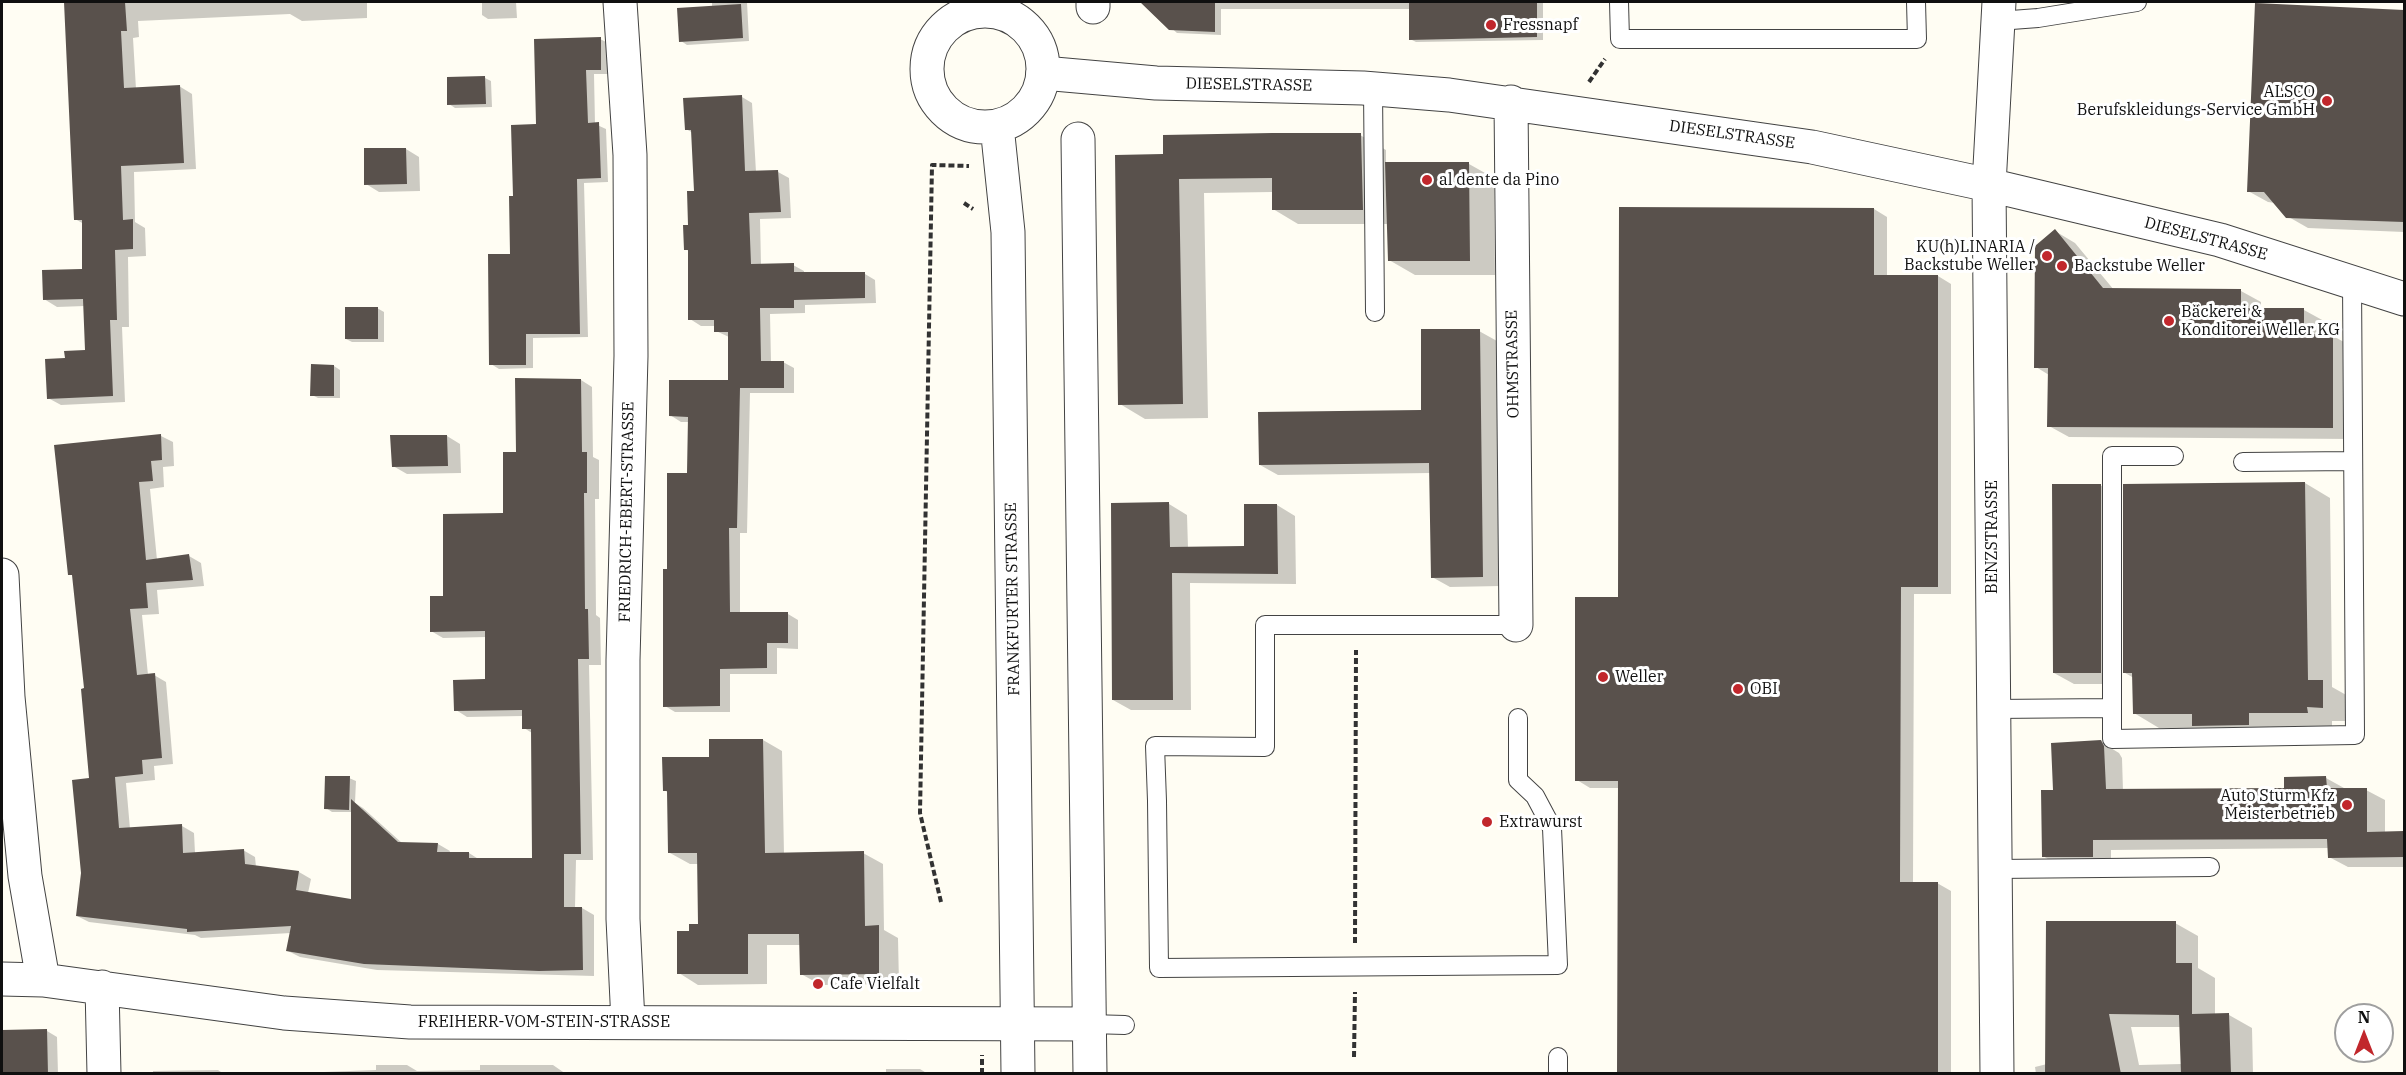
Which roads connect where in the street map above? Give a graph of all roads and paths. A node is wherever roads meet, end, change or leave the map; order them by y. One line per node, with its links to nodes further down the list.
1 (620, 2): 35 (street, FRIEDRICH-EBERT-STRASSE)
2 (1619, 2): 7 (lane)
3 (1916, 2): 7 (lane)
4 (2137, 2): 6 (lane)
5 (990, 6): 8 (street); 12 (street)
6 (1999, 11): 15 (street, BENZSTRASSE)
7 (1620, 39): 11 (path)
8 (1043, 73): 9 (street, DIESELSTRASSE); 12 (street)
9 (1373, 89): 10 (street, DIESELSTRASSE); 18 (lane)
10 (1511, 102): 11 (street, DIESELSTRASSE); 24 (street, OHMSTRASSE)
11 (1581, 113): 15 (street, DIESELSTRASSE)
12 (997, 126): 36 (street, FRANKFURTER STRASSE)
13 (1078, 139): 37 (street)
14 (932, 165): 30 (path)
15 (1989, 185): 16 (street, DIESELSTRASSE); 26 (street, BENZSTRASSE)
16 (2352, 282): 17 (street, DIESELSTRASSE); 20 (lane)
17 (2404, 299)
18 (1375, 312)
19 (2174, 456): 25 (lane)
20 (2353, 461): 21 (lane); 25 (lane)
21 (2243, 462)
22 (2, 575): 33 (street)
23 (1356, 625): 24 (lane); 31 (path); 31 (lane)
24 (1516, 625)
25 (2112, 708): 26 (lane)
26 (1994, 709): 29 (street, BENZSTRASSE)
27 (1518, 718): 31 (lane)
28 (2210, 867): 29 (lane)
29 (1995, 869): 43 (street, BENZSTRASSE)
30 (941, 902)
31 (1355, 966): 39 (path)
32 (2, 979): 33 (street, FREIHERR-VOM-STEIN-STRASSE)
33 (43, 980): 34 (street, FREIHERR-VOM-STEIN-STRASSE)
34 (102, 987): 35 (street, FREIHERR-VOM-STEIN-STRASSE); 40 (street)
35 (628, 1022): 36 (street, FREIHERR-VOM-STEIN-STRASSE)
36 (1018, 1022): 37 (street, FREIHERR-VOM-STEIN-STRASSE); 41 (street, FRANKFURTER STRASSE)
37 (1089, 1024): 38 (lane); 42 (street)
38 (1125, 1025)
39 (1354, 1057)
40 (104, 1074)
41 (1018, 1074)
42 (1090, 1074)
43 (1996, 1074)

